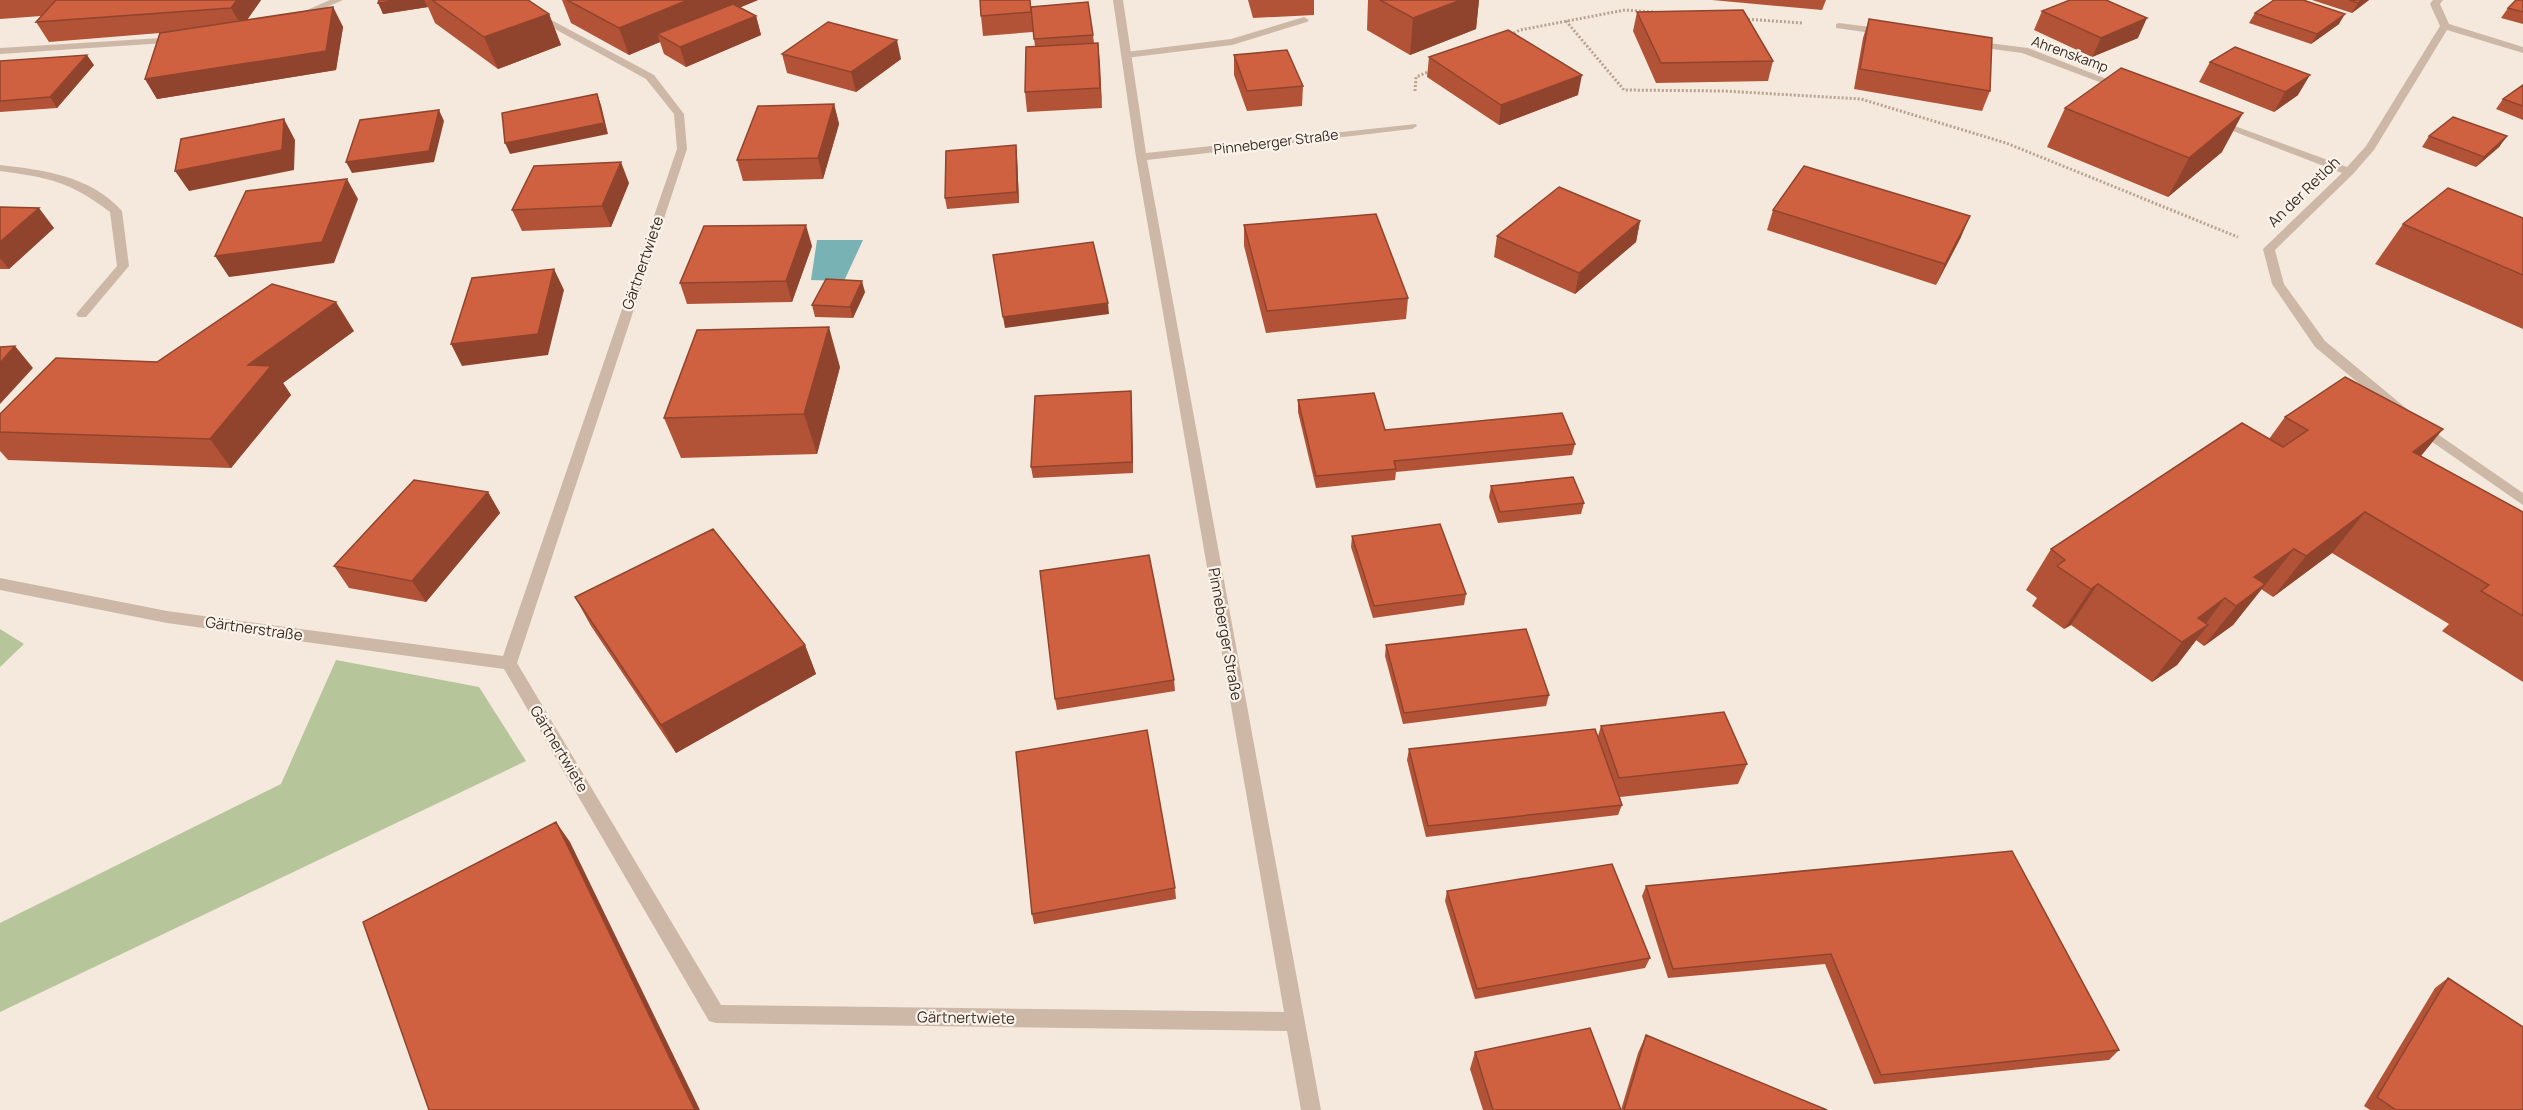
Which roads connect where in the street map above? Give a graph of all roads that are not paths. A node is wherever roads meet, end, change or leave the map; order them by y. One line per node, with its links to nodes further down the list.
1 (338, 0): 5 (street)
2 (507, 0): 24 (street, Gärtnertwiete)
3 (1118, 0): 14 (street, Pinneberger Straße)
4 (2438, 0): 8 (street)
5 (289, 20)
6 (1304, 20): 14 (street)
7 (1839, 26): 9 (street)
8 (2445, 26): 12 (street); 20 (street, An der Retloh)
9 (1897, 33)
10 (185, 39): 13 (street)
11 (1966, 43): 15 (street, Ahrenskamp)
12 (2523, 50)
13 (0, 51)
14 (1126, 55): 18 (street, Pinneberger Straße)
15 (2136, 92)
16 (2203, 118): 20 (street)
17 (1412, 126): 18 (street, Pinneberger Straße)
18 (1141, 157): 25 (street, Pinneberger Straße)
19 (0, 168): 21 (street)
20 (2349, 172): 22 (street, An der Retloh)
21 (82, 314)
22 (2523, 500)
23 (0, 584): 24 (street, Gärtnerstraße)
24 (509, 663): 25 (street, Gärtnertwiete)
25 (1294, 1022): 26 (street, Pinneberger Straße)
26 (1311, 1110)

